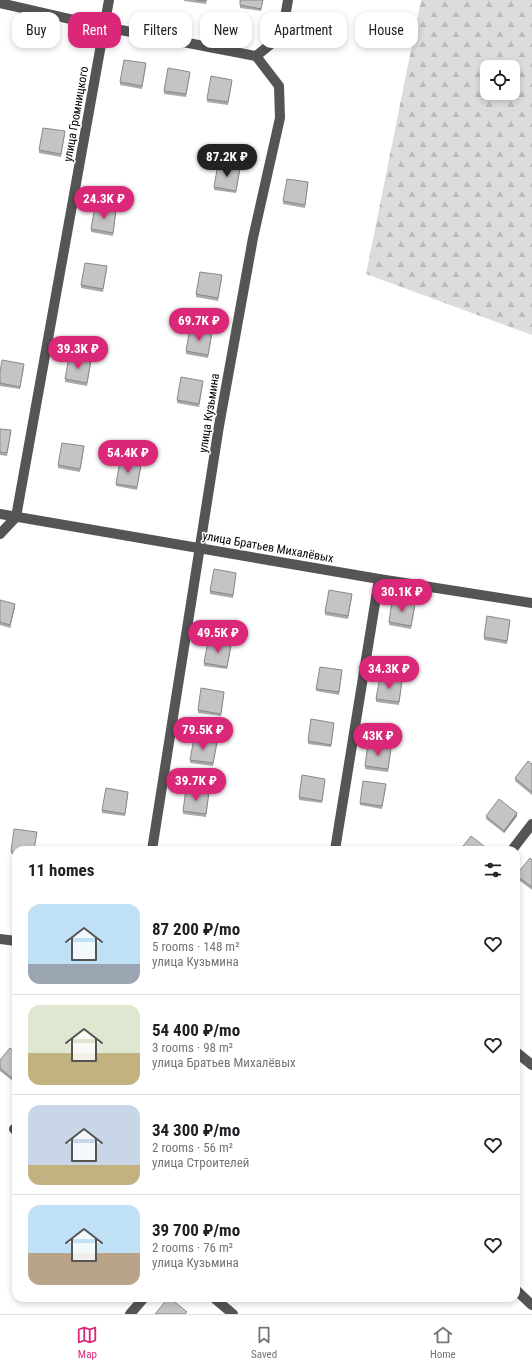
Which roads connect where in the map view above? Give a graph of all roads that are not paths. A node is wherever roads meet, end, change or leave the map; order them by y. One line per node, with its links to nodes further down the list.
1 (109, 0): 4 (street, улица Громницкого)
2 (288, 0): 8 (street)
3 (0, 3): 5 (street)
4 (107, 12)
5 (68, 19)
6 (121, 30): 8 (street)
7 (101, 48): 10 (street, улица Громницкого)
8 (256, 56): 12 (street, улица Кузьмина)
9 (0, 514): 10 (street, улица Братьев Михалёвых)
10 (16, 517): 11 (street); 12 (street, улица Братьев Михалёвых)
11 (0, 534)
12 (201, 548): 13 (street, улица Братьев Михалёвых); 16 (street, улица Кузьмина)
13 (379, 579): 14 (street, улица Братьев Михалёвых); 17 (street)
14 (532, 603)
15 (530, 830): 18 (street)
16 (153, 846)
17 (336, 846)
18 (516, 846)
19 (0, 939): 20 (street)
20 (12, 940)
21 (520, 1055): 22 (street)
22 (532, 1065)
23 (520, 1294): 26 (street)
24 (140, 1302): 27 (street)
25 (219, 1302): 28 (street)
26 (532, 1305)
27 (130, 1314)
28 (233, 1314)

